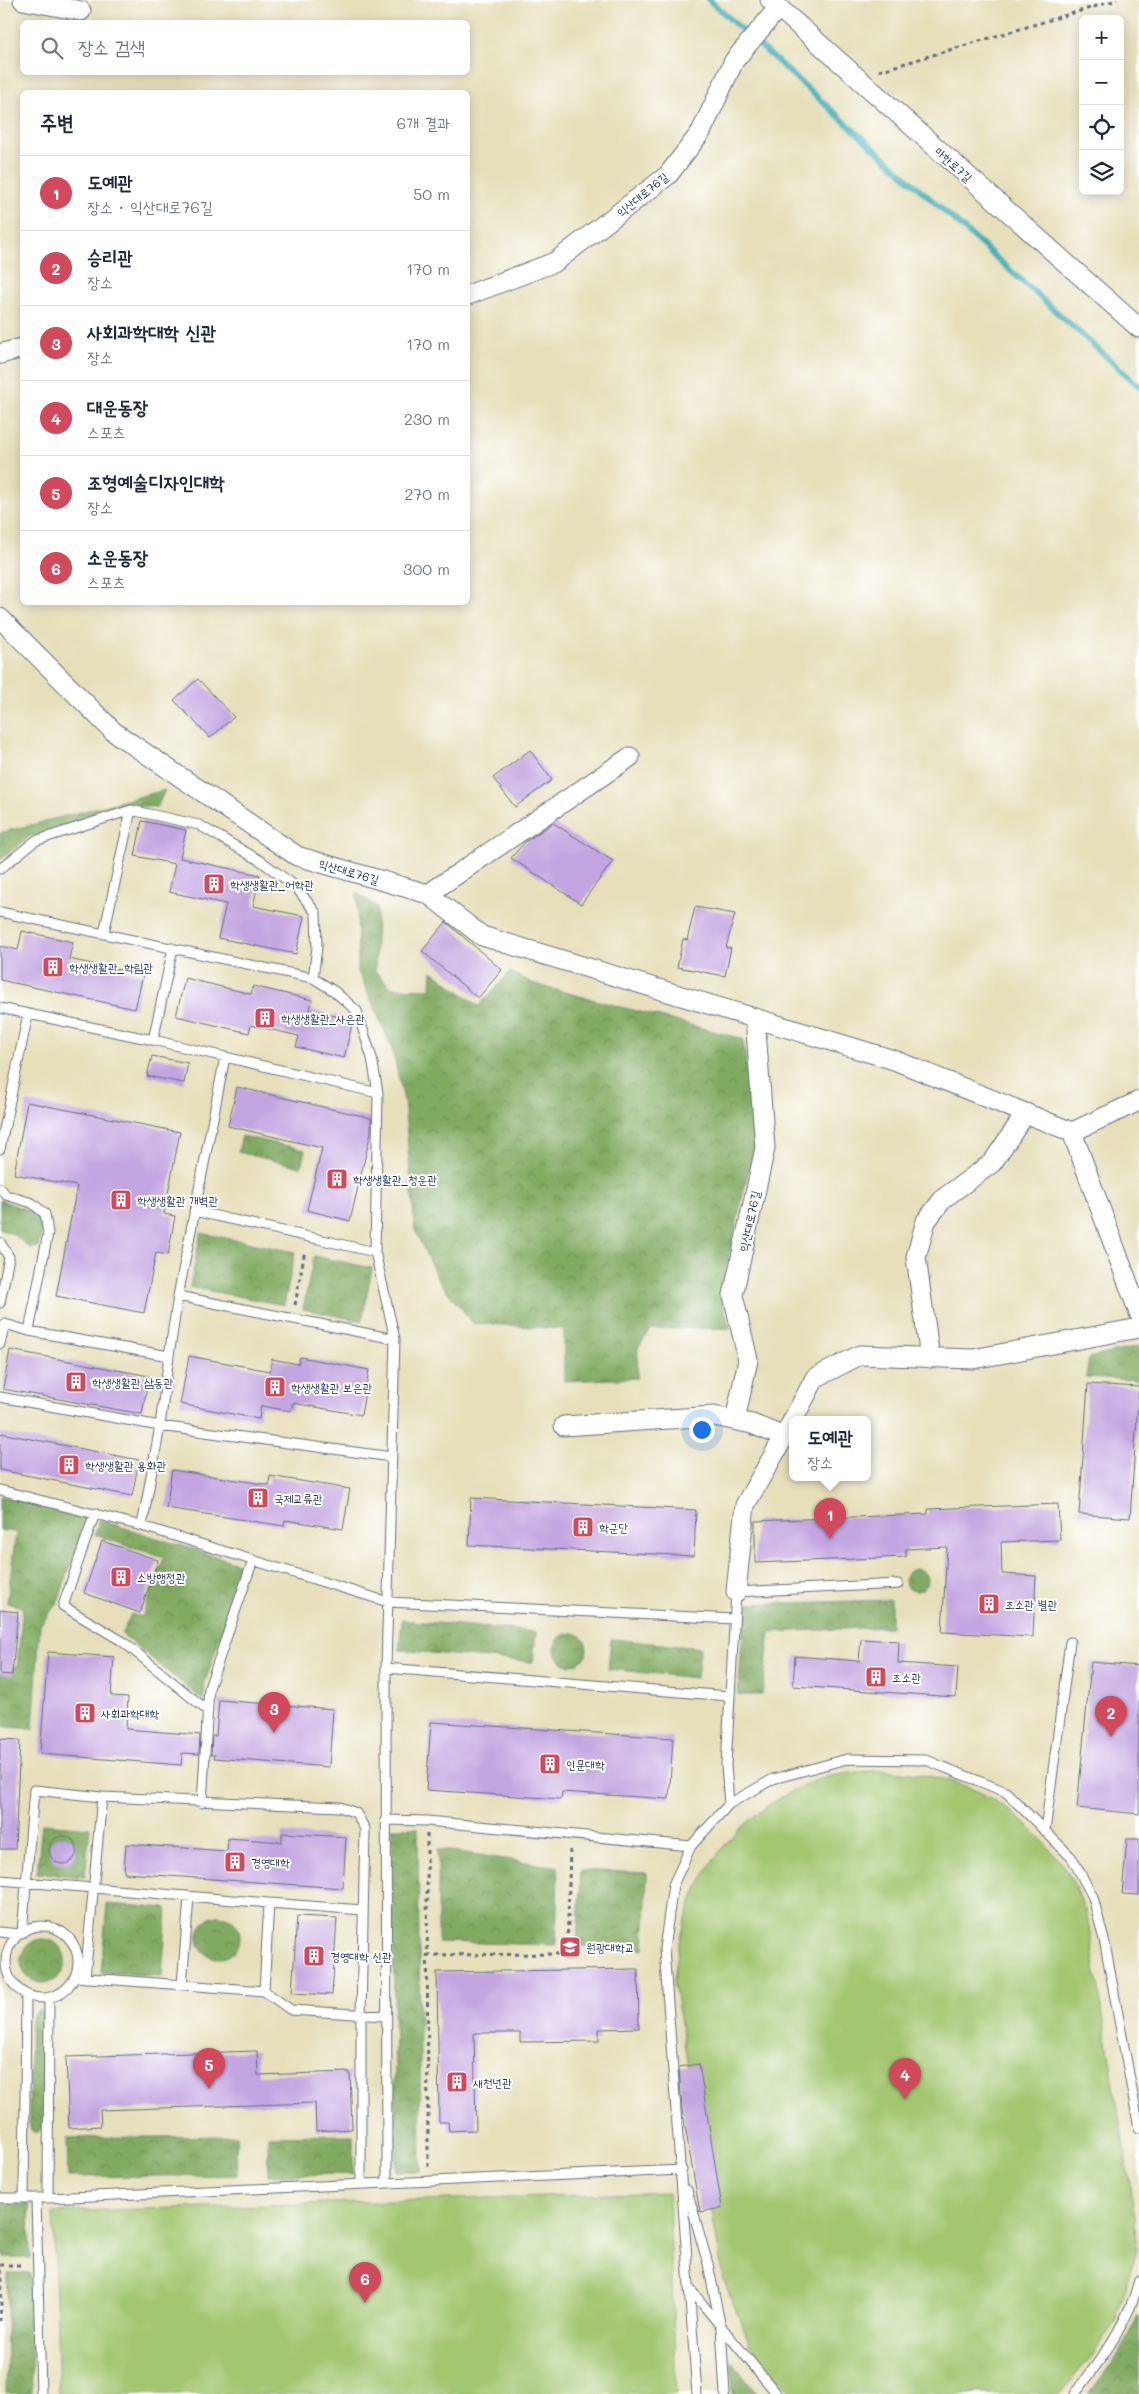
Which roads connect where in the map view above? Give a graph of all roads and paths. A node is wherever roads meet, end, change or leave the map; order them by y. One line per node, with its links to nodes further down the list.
1 (23, 0): 4 (street)
2 (1117, 0): 5 (path)
3 (774, 4): 5 (street, 마한로7길); 6 (street, 익산대로76길)
4 (81, 11)
5 (857, 78): 7 (street, 마한로7길)
6 (470, 294)
7 (1139, 328)
8 (20, 349): 9 (street)
9 (0, 354)
10 (0, 618): 14 (street, 익산대로76길)
11 (630, 757): 14 (street)
12 (131, 810): 13 (lane); 16 (lane); 18 (lane)
13 (0, 869)
14 (428, 894): 21 (street, 익산대로76길)
15 (0, 912): 16 (lane)
16 (104, 933): 17 (lane)
17 (174, 948): 18 (lane); 22 (lane)
18 (313, 978): 24 (lane)
19 (0, 1008): 20 (lane)
20 (28, 1014): 22 (lane); 28 (lane)
21 (755, 1018): 26 (street, 익산대로76길); 46 (street, 익산대로76길)
22 (153, 1040): 23 (lane)
23 (225, 1057): 24 (lane); 30 (lane)
24 (378, 1094): 33 (lane)
25 (1139, 1102): 27 (street)
26 (1026, 1114): 27 (street, 익산대로76길); 43 (street)
27 (1072, 1132): 36 (street)
28 (0, 1149)
29 (0, 1188): 39 (lane)
30 (194, 1211): 31 (lane); 34 (lane)
31 (308, 1237): 33 (lane); 37 (path)
32 (0, 1242): 35 (lane)
33 (375, 1252): 40 (lane)
34 (178, 1296): 37 (lane); 42 (lane)
35 (0, 1303)
36 (1139, 1313)
37 (292, 1319): 40 (lane)
38 (1139, 1328): 43 (street)
39 (30, 1331): 41 (lane); 42 (lane)
40 (395, 1339): 51 (lane)
41 (0, 1344)
42 (169, 1356): 47 (lane)
43 (930, 1358): 45 (street)
44 (0, 1397): 47 (lane)
45 (795, 1416)
46 (735, 1420): 48 (street); 50 (street)
47 (160, 1426): 51 (lane); 54 (lane)
48 (564, 1426)
49 (789, 1427): 50 (street)
50 (784, 1437): 57 (street)
51 (392, 1457): 58 (lane)
52 (0, 1490): 53 (lane)
53 (95, 1513): 54 (lane); 63 (lane)
54 (142, 1526): 55 (lane)
55 (253, 1560): 58 (lane); 63 (lane)
56 (898, 1584): 57 (lane)
57 (736, 1592): 59 (lane)
58 (388, 1602): 59 (lane); 61 (lane)
59 (734, 1619): 62 (lane)
60 (1070, 1642): 69 (lane)
61 (386, 1668): 62 (lane); 67 (lane)
62 (728, 1696): 66 (lane)
63 (208, 1711): 65 (lane)
64 (102, 1797): 65 (lane); 73 (lane); 74 (lane)
65 (202, 1803): 77 (lane)
66 (729, 1804): 69 (lane); 71 (lane)
67 (385, 1820): 68 (lane); 88 (lane)
68 (427, 1821): 70 (lane); 80 (path)
69 (1045, 1831): 89 (lane)
70 (571, 1834): 71 (lane); 80 (path)
71 (691, 1846): 90 (lane)
72 (0, 1880): 73 (lane)
73 (26, 1882): 74 (lane); 79 (lane)
74 (94, 1888): 75 (lane); 82 (lane)
75 (189, 1897): 76 (lane); 83 (lane)
76 (269, 1903): 77 (lane); 84 (lane)
77 (363, 1910): 87 (lane)
78 (0, 1932): 79 (lane)
79 (21, 1933): 81 (lane); 85 (lane)
80 (427, 1955): 91 (path)
81 (75, 1977): 82 (lane); 86 (lane)
82 (86, 1978): 83 (lane)
83 (182, 1985): 84 (lane)
84 (264, 1991): 87 (lane)
85 (26, 1994): 86 (lane); 95 (lane)
86 (49, 1997): 97 (lane)
87 (361, 2015): 88 (lane); 93 (lane)
88 (385, 2016): 92 (lane)
89 (1139, 2128)
90 (682, 2170): 91 (lane); 102 (lane); 104 (lane)
91 (428, 2180): 92 (lane)
92 (387, 2182): 93 (lane)
93 (361, 2183): 97 (lane)
94 (0, 2198): 95 (lane)
95 (24, 2198): 96 (lane)
96 (36, 2198): 97 (lane); 99 (lane)
97 (48, 2198)
98 (0, 2264): 99 (path)
99 (38, 2264): 105 (lane)
100 (0, 2270): 103 (path)
101 (1139, 2283): 109 (lane)
102 (690, 2289): 104 (lane); 106 (lane)
103 (0, 2321)
104 (721, 2328): 107 (lane); 108 (lane)
105 (41, 2394)
106 (696, 2394)
107 (725, 2394)
108 (777, 2394)
109 (1075, 2394)

